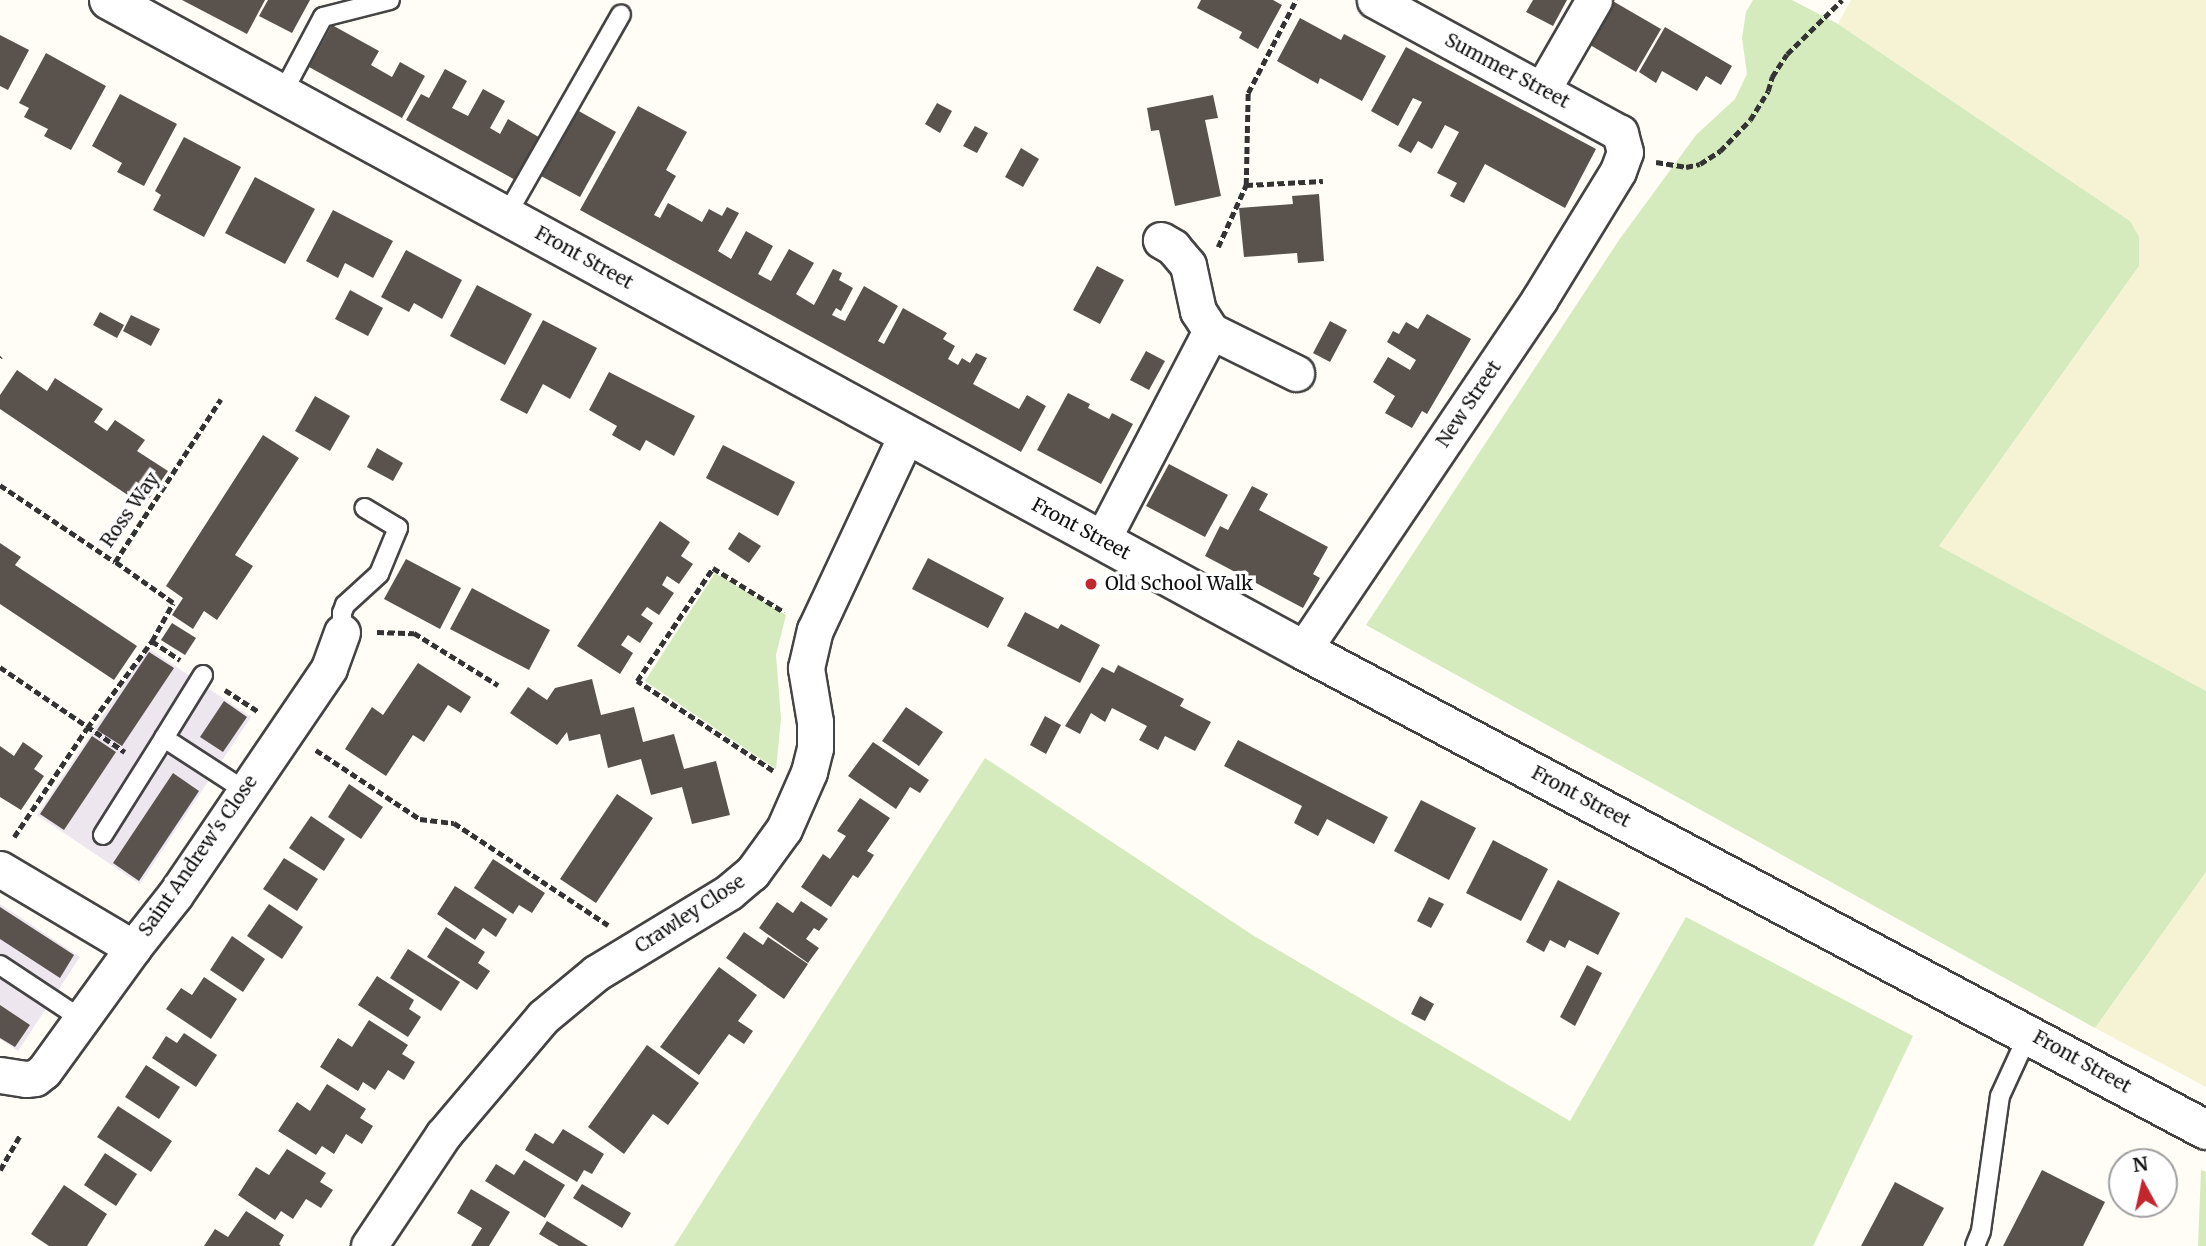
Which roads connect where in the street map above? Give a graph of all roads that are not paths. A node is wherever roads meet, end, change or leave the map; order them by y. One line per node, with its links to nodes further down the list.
1 (109, 0): 7 (street, Front Street)
2 (390, 0): 7 (lane)
3 (1375, 0): 6 (street, Summer Street)
4 (1594, 0): 6 (street)
5 (621, 14): 9 (lane)
6 (1542, 90): 8 (street, Summer Street)
7 (282, 94): 9 (street, Front Street)
8 (1625, 152): 17 (street, New Street)
9 (506, 216): 13 (street, Front Street)
10 (1161, 240): 11 (street)
11 (1211, 331): 12 (street); 15 (street)
12 (1296, 373)
13 (907, 434): 15 (street, Front Street); 29 (street, Crawley Close)
14 (365, 508): 16 (lane)
15 (1102, 540): 17 (street, Front Street)
16 (342, 632): 20 (street, Saint Andrew's Close)
17 (1303, 650): 26 (street, Front Street)
18 (203, 675): 19 (lane)
19 (164, 737): 20 (lane); 21 (lane)
20 (244, 790): 23 (street, Saint Andrew's Close)
21 (103, 835)
22 (4, 858): 23 (street, Saint Andrew's Close)
23 (133, 948): 25 (street)
24 (0, 965): 25 (lane)
25 (83, 1020): 27 (street)
26 (2029, 1033): 28 (street, Front Street); 30 (lane)
27 (0, 1075)
28 (2206, 1130)
29 (369, 1246)
30 (1975, 1246)

